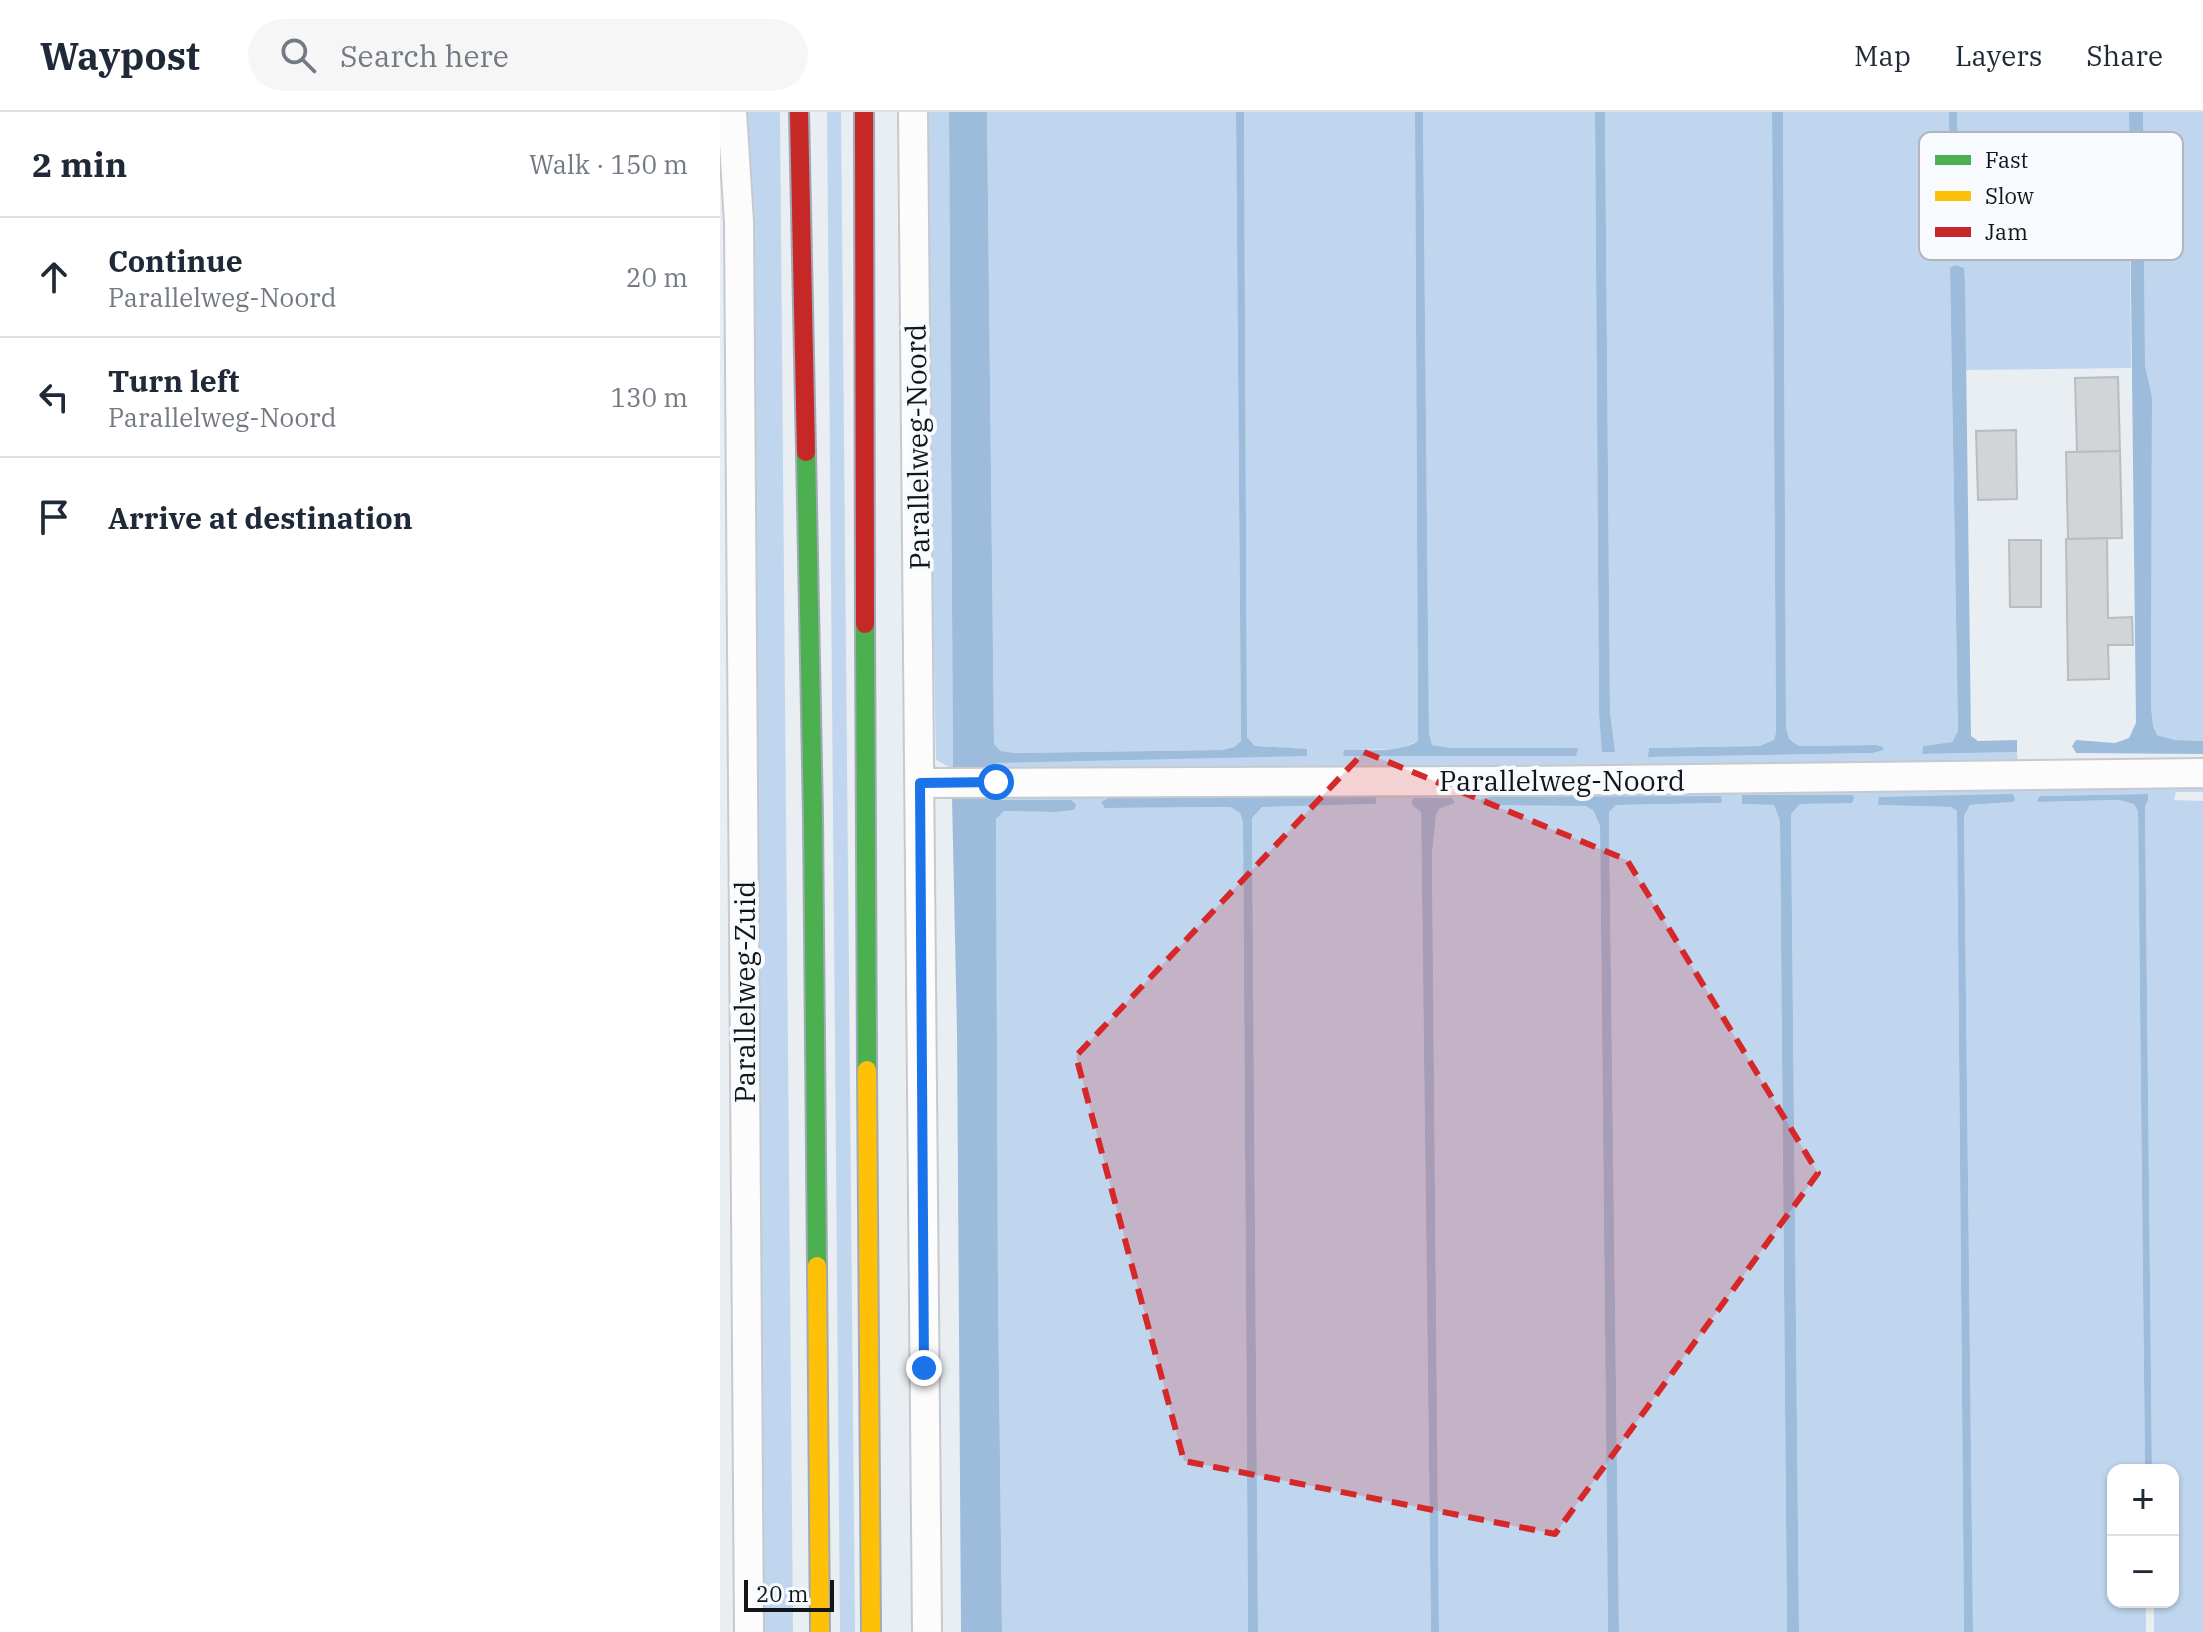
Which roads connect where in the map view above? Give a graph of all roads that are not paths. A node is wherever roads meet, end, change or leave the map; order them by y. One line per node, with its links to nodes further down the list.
1 (732, 112): 7 (street, Parallelweg-Zuid)
2 (799, 112): 8 (highway)
3 (864, 112): 9 (highway)
4 (913, 112): 6 (street, Parallelweg-Noord)
5 (2203, 773): 6 (street, Parallelweg-Noord)
6 (928, 783): 10 (street, Parallelweg-Noord)
7 (749, 1632)
8 (820, 1632)
9 (871, 1632)
10 (927, 1632)

